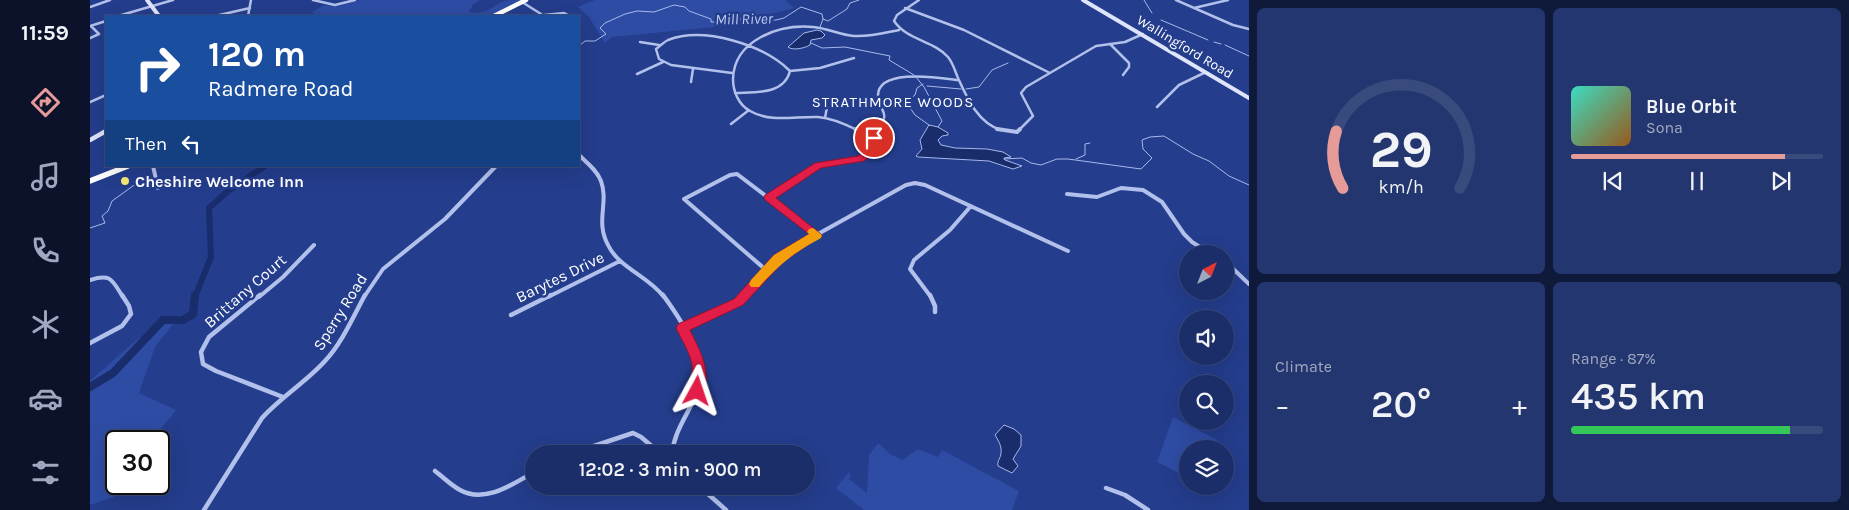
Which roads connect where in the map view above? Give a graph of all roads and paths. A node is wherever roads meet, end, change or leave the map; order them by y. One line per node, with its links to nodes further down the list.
1 (110, 0): 13 (street)
2 (147, 0): 12 (street)
3 (173, 0): 12 (street)
4 (251, 0): 14 (street)
5 (313, 0): 6 (street)
6 (355, 0)
7 (920, 0): 15 (street)
8 (1083, 0): 29 (street, Wallingford Road)
9 (1176, 0): 16 (street)
10 (1228, 0): 16 (street)
11 (524, 1): 17 (street); 22 (highway)
12 (151, 5): 18 (street); 19 (street)
13 (90, 7)
14 (250, 8): 20 (street); 21 (street)
15 (905, 8): 28 (street); 41 (street)
16 (1194, 8): 27 (street)
17 (541, 14): 23 (street); 24 (street)
18 (121, 15)
19 (158, 15)
20 (219, 15)
21 (248, 15)
22 (496, 15)
23 (538, 15)
24 (568, 15)
25 (105, 21): 26 (street)
26 (90, 26): 30 (street)
27 (1249, 29)
28 (899, 30): 34 (street); 44 (street)
29 (1143, 34): 32 (street); 39 (street, Wallingford Road)
30 (90, 38)
31 (640, 42): 33 (street)
32 (1110, 44): 41 (street); 43 (street)
33 (658, 45): 34 (street); 36 (street)
34 (749, 45): 38 (street); 40 (street)
35 (854, 58): 38 (street)
36 (664, 62): 37 (street); 42 (street)
37 (693, 69): 40 (street); 45 (street)
38 (790, 71): 46 (street)
39 (1206, 72): 48 (street, Wallingford Road); 51 (street)
40 (732, 73): 46 (street)
41 (1050, 73): 44 (street)
42 (637, 74)
43 (1123, 75)
44 (958, 80): 56 (street)
45 (691, 82)
46 (735, 93): 52 (street)
47 (105, 95): 49 (street)
48 (1249, 98)
49 (90, 102)
50 (827, 107): 53 (street)
51 (1157, 107)
52 (749, 110): 53 (street); 54 (street)
53 (825, 118): 56 (street)
54 (731, 124)
55 (105, 132): 57 (street)
56 (874, 138): 65 (street)
57 (90, 140)
58 (580, 156): 71 (street)
59 (125, 167): 62 (highway)
60 (153, 167): 63 (street)
61 (495, 167): 80 (street, Sperry Road)
62 (90, 181)
63 (158, 188)
64 (1066, 194): 69 (street)
65 (769, 197): 67 (street); 72 (street)
66 (971, 206): 67 (street); 70 (street); 76 (street)
67 (817, 235): 72 (street)
68 (314, 245): 80 (street, Brittany Court)
69 (1197, 245)
70 (1068, 251)
71 (620, 261): 77 (street, Barytes Drive); 78 (street)
72 (766, 270): 78 (street)
73 (1234, 270): 75 (street)
74 (90, 280): 79 (street)
75 (1249, 284)
76 (935, 312)
77 (511, 315)
78 (682, 328): 83 (street)
79 (90, 343)
80 (283, 397): 88 (street, Sperry Road)
81 (597, 445): 82 (street)
82 (650, 445)
83 (673, 445)
84 (435, 471): 85 (street)
85 (525, 477)
86 (1106, 488): 90 (street)
87 (709, 495): 89 (street)
88 (204, 510)
89 (726, 510)
90 (1148, 510)

